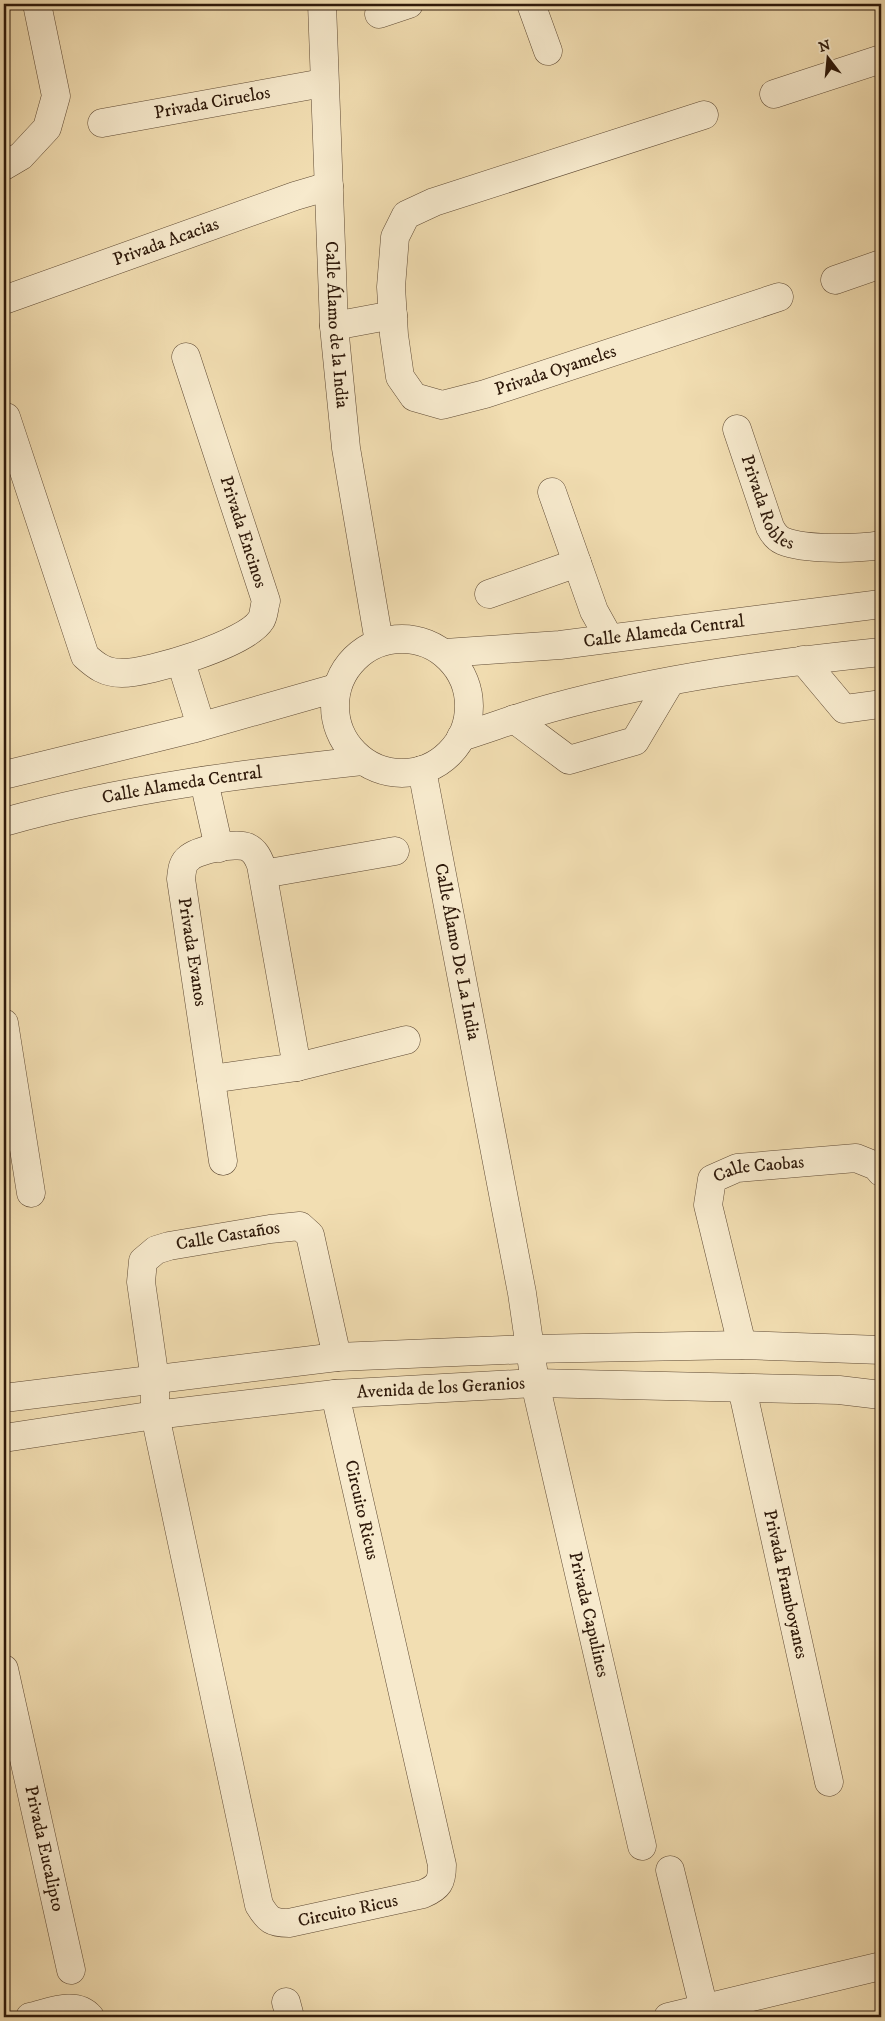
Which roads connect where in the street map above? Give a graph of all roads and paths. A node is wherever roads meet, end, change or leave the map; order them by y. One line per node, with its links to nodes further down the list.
1 (37, 4): 12 (street)
2 (322, 4): 8 (street, Calle Álamo de la India)
3 (409, 4): 5 (street)
4 (531, 4): 6 (street)
5 (380, 14)
6 (548, 51)
7 (881, 58): 9 (street)
8 (324, 83): 11 (street, Privada Ciruelos); 13 (street, Calle Álamo de la India)
9 (774, 94)
10 (704, 116): 18 (street, Privada Oyameles)
11 (102, 123)
12 (4, 166)
13 (329, 186): 17 (street, Privada Acacias); 19 (street, Calle Álamo de la India)
14 (881, 264): 15 (street)
15 (835, 280)
16 (779, 297): 18 (street, Privada Oyameles)
17 (4, 300)
18 (393, 315): 19 (street)
19 (334, 326): 29 (street, Calle Álamo de la India)
20 (186, 357): 33 (street, Privada Encinos)
21 (6, 417): 33 (street, Privada Encinos)
22 (737, 429): 24 (street, Privada Robles)
23 (552, 492): 25 (street)
24 (881, 545)
25 (578, 563): 26 (street); 28 (street)
26 (489, 594)
27 (881, 604): 28 (street, Calle Alameda Central)
28 (609, 638): 31 (street, Calle Alameda Central)
29 (379, 642): 31 (street); 35 (street)
30 (881, 652): 32 (street)
31 (445, 653): 39 (street)
32 (803, 660): 34 (street); 36 (street)
33 (181, 662): 38 (street)
34 (670, 682): 37 (street); 37 (street)
35 (336, 688): 38 (street); 40 (street)
36 (881, 704)
37 (514, 720): 39 (street)
38 (201, 726): 42 (street)
39 (462, 738): 41 (street)
40 (362, 761): 41 (street); 43 (street, Calle Alameda Central)
41 (422, 770): 57 (street, Calle Álamo De La India)
42 (4, 775)
43 (204, 781): 44 (street, Calle Alameda Central); 45 (street)
44 (4, 822)
45 (219, 848): 47 (street, Privada Evanos); 51 (street, Privada Evanos)
46 (395, 851): 47 (street)
47 (263, 874): 50 (street, Privada Evanos)
48 (4, 1023): 52 (street)
49 (406, 1040): 50 (street)
50 (297, 1066): 51 (street)
51 (211, 1079): 53 (street, Privada Evanos)
52 (12, 1124): 55 (street)
53 (223, 1162)
54 (881, 1172): 56 (street, Calle Caobas)
55 (31, 1193)
56 (742, 1345): 57 (street, Avenida de los Geranios); 58 (street, Avenida de los Geranios)
57 (530, 1349): 59 (street, Avenida de los Geranios); 61 (street)
58 (881, 1350)
59 (337, 1357): 60 (street, Avenida de los Geranios); 60 (street, Calle Castaños)
60 (155, 1380): 65 (street, Avenida de los Geranios); 66 (street, Circuito Ricus)
61 (535, 1382): 62 (street, Avenida de los Geranios); 63 (street, Avenida de los Geranios); 70 (street, Privada Capulines)
62 (742, 1388): 64 (street, Avenida de los Geranios); 69 (street, Privada Framboyanes)
63 (335, 1394): 66 (street, Avenida de los Geranios); 66 (street, Circuito Ricus)
64 (881, 1395)
65 (4, 1398)
66 (155, 1416): 67 (street, Avenida de los Geranios)
67 (4, 1438)
68 (4, 1669): 73 (street, Privada Eucalipto)
69 (829, 1782)
70 (642, 1846)
71 (670, 1870): 74 (street)
72 (881, 1966): 74 (street)
73 (71, 1970)
74 (705, 2013): 77 (street)
75 (30, 2017): 76 (street)
76 (90, 2017)
77 (668, 2017)

